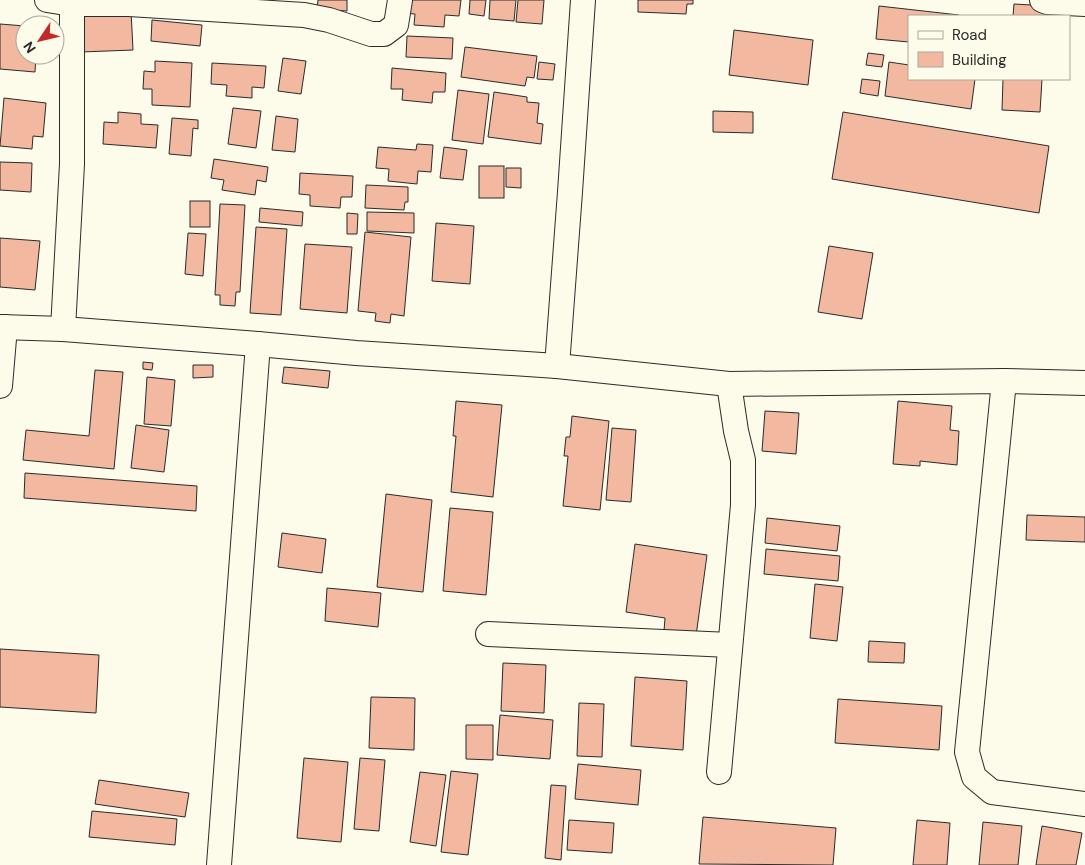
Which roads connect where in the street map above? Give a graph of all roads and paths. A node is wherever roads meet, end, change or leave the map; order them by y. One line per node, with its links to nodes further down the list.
1 (47, 0): 5 (street)
2 (400, 0): 5 (street)
3 (583, 0): 10 (street)
4 (1042, 0): 6 (street)
5 (72, 2): 8 (street)
6 (1085, 4)
7 (2, 327): 8 (street); 14 (street)
8 (63, 329): 9 (street)
9 (258, 344): 10 (street); 19 (street)
10 (556, 366): 13 (street)
11 (1004, 381): 12 (street); 13 (street); 18 (street)
12 (1085, 383)
13 (729, 384): 16 (street)
14 (0, 386)
15 (488, 634): 16 (street)
16 (730, 645): 17 (street)
17 (719, 772)
18 (1085, 804)
19 (219, 865)

